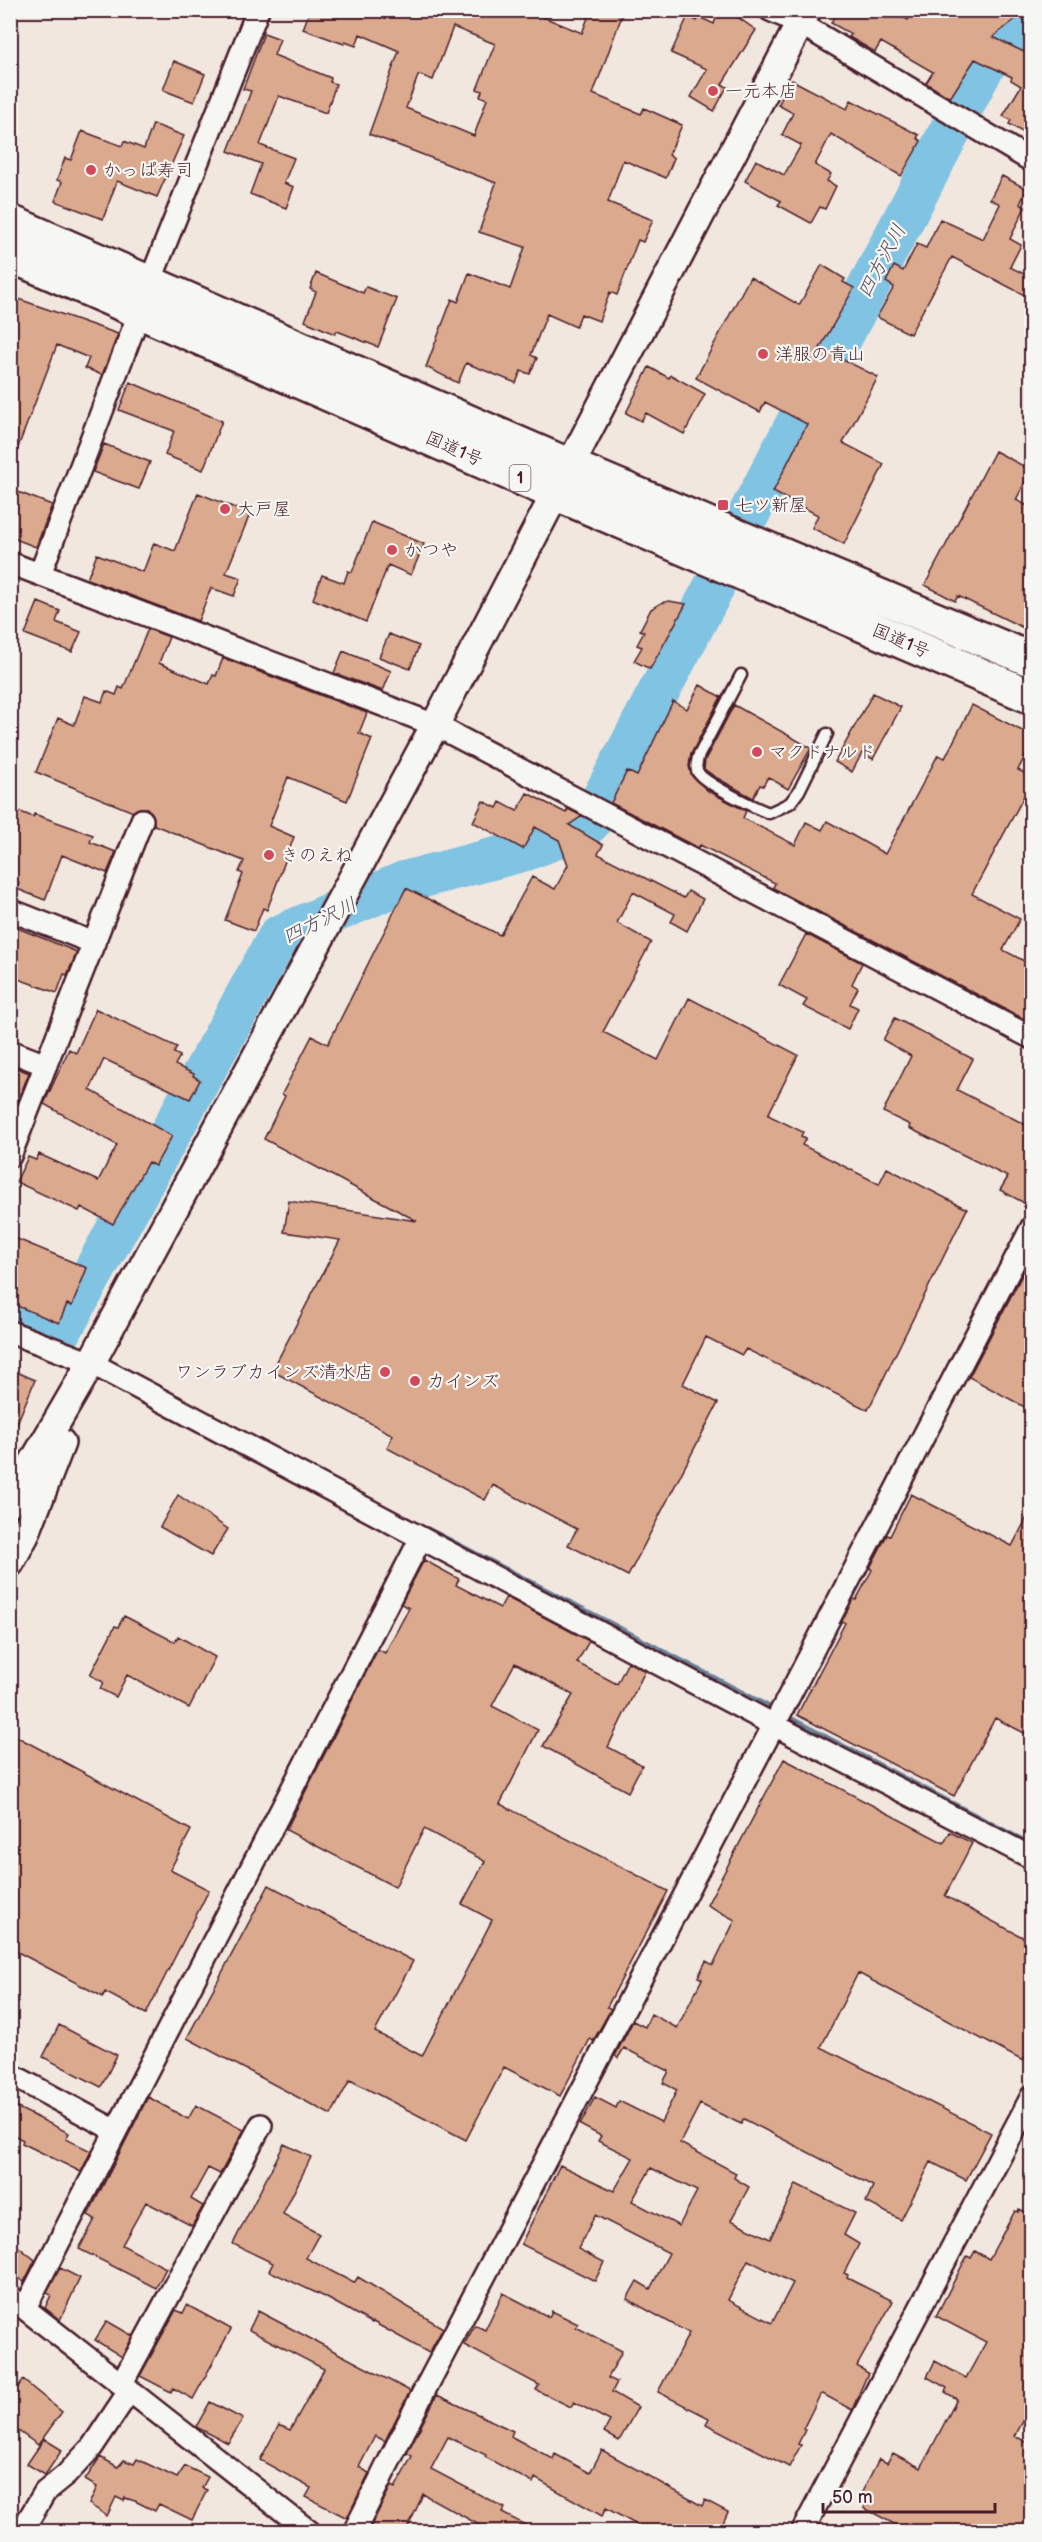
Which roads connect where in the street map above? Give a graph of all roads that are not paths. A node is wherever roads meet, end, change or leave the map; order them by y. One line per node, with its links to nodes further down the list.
1 (258, 10): 7 (street)
2 (770, 10): 3 (street)
3 (804, 17): 4 (street); 8 (street)
4 (1032, 161)
5 (10, 222): 7 (highway, 国道1号 / 1)
6 (10, 255): 7 (highway, 国道1号 / 1)
7 (145, 296): 8 (highway, 国道1号 / 1); 10 (street)
8 (563, 480): 11 (highway, 国道1号 / 1); 13 (highway, 国道1号 / 1); 14 (street)
9 (10, 563): 10 (street)
10 (40, 574): 14 (street)
11 (1032, 660)
12 (741, 675): 15 (lane)
13 (1032, 696)
14 (435, 725): 19 (street); 25 (street)
15 (827, 734)
16 (142, 820): 18 (street)
17 (10, 910): 18 (street)
18 (94, 943): 21 (street)
19 (1032, 1038)
20 (10, 1051): 21 (street)
21 (46, 1065): 22 (street)
22 (10, 1156)
23 (1032, 1227): 29 (street)
24 (10, 1332): 25 (street)
25 (91, 1363): 26 (street); 27 (street); 28 (street)
26 (10, 1502)
27 (421, 1538): 29 (street); 34 (street)
28 (10, 1563)
29 (774, 1725): 30 (street); 39 (street)
30 (1032, 1858)
31 (10, 2074): 34 (street)
32 (1032, 2096): 40 (street)
33 (261, 2125): 36 (street)
34 (116, 2131): 35 (street)
35 (18, 2303): 36 (street)
36 (126, 2386): 37 (street); 38 (street)
37 (21, 2532)
38 (310, 2532)
39 (354, 2532)
40 (802, 2532)

